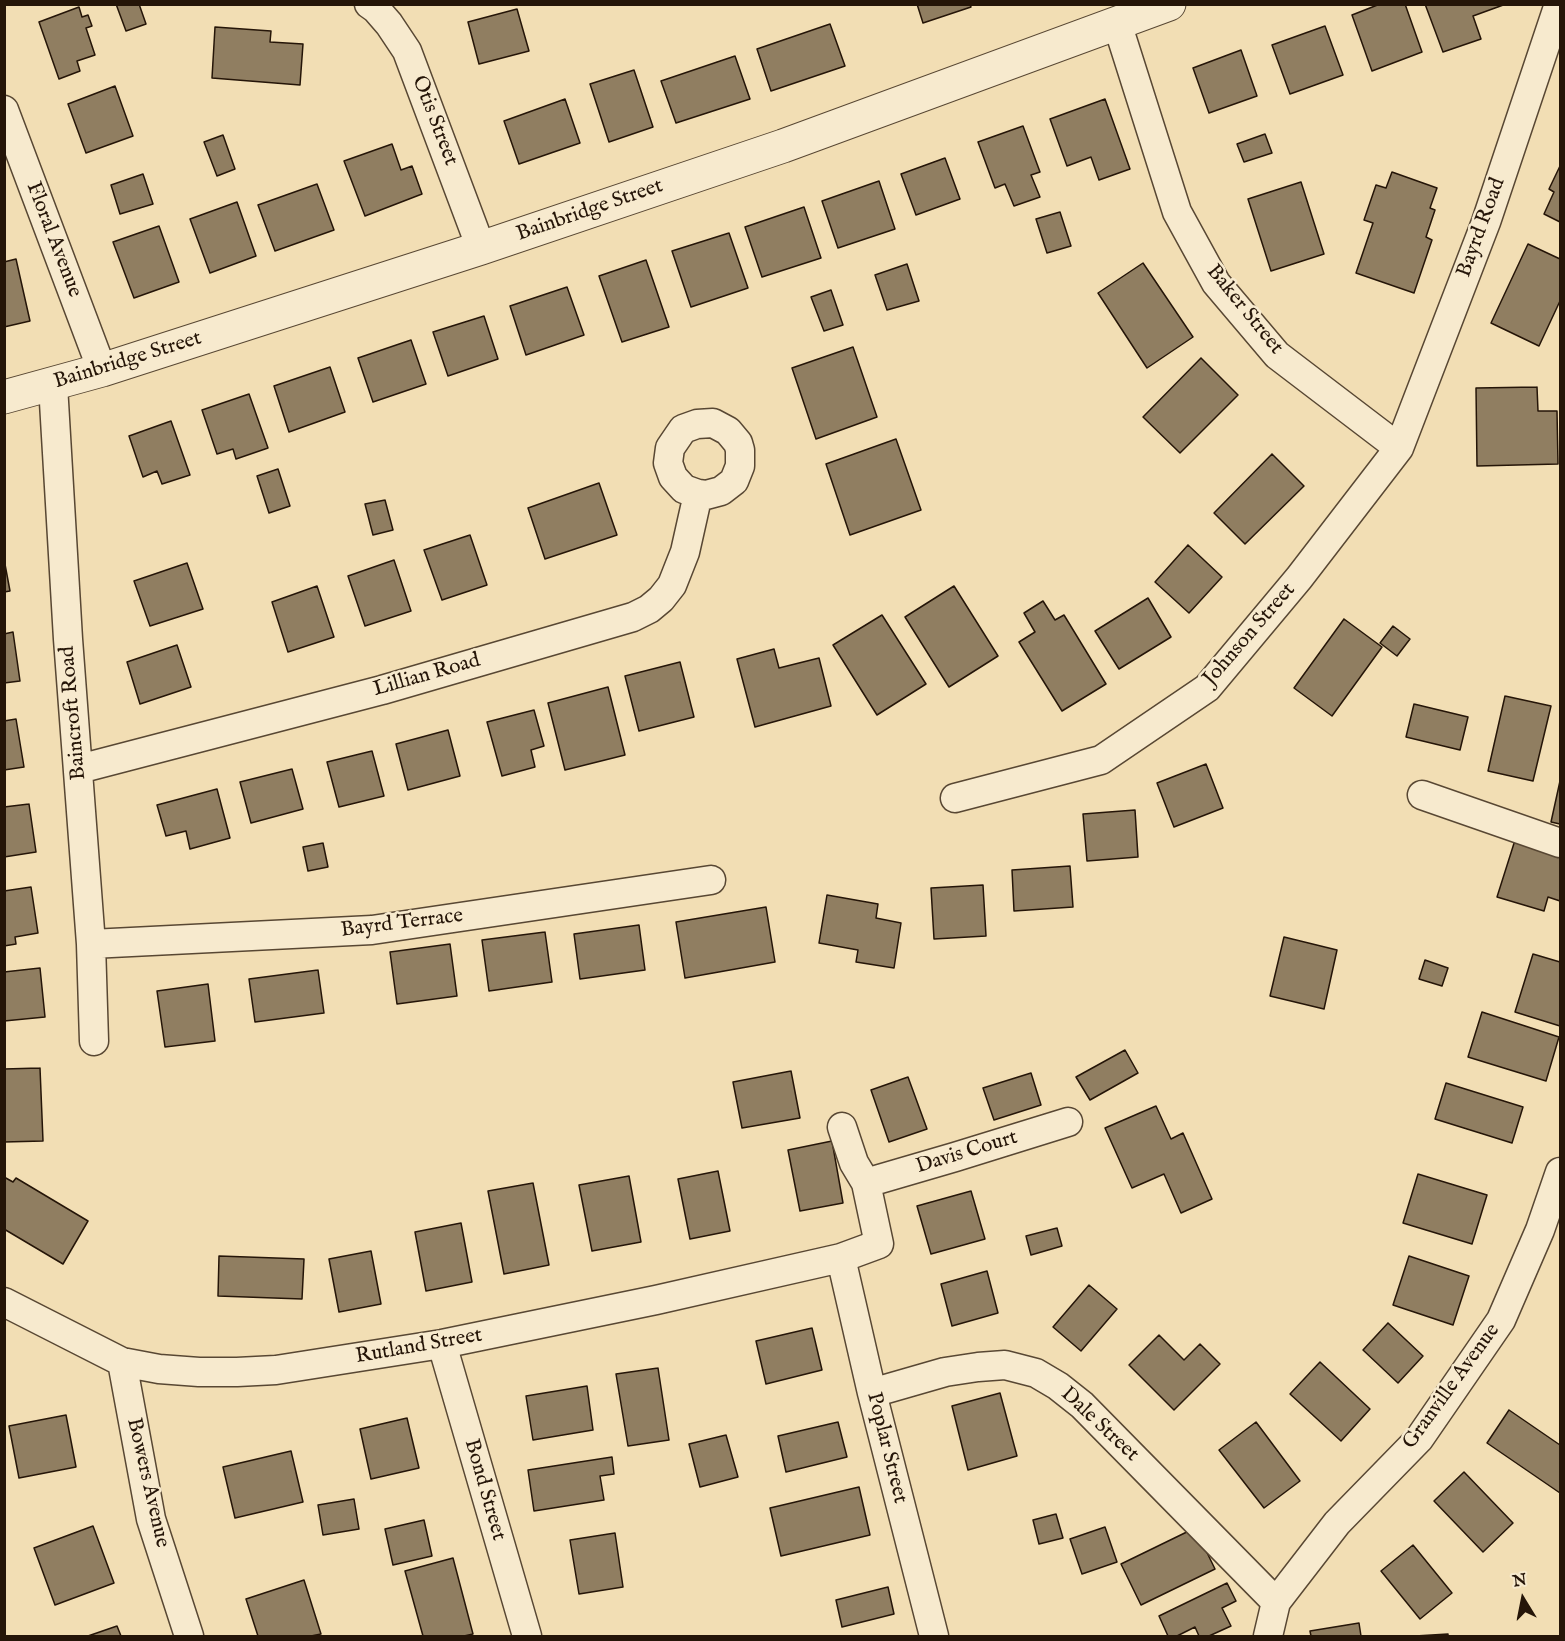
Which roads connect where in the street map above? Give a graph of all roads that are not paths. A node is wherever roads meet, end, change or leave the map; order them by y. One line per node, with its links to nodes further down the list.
1 (369, 4): 6 (street, Otis Street)
2 (1169, 4): 4 (street, Bainbridge Street)
3 (1559, 4): 10 (street, Bayrd Road)
4 (1116, 23): 6 (street, Bainbridge Street); 10 (street, Baker Street)
5 (4, 110): 7 (street, Floral Avenue)
6 (481, 248): 7 (street, Bainbridge Street)
7 (102, 370): 8 (street, Bainbridge Street)
8 (53, 385): 9 (street, Bainbridge Street); 12 (street, Baincroft Road)
9 (4, 397)
10 (1399, 448): 14 (street, Johnson Street)
11 (698, 494): 12 (street, Lillian Road)
12 (79, 769): 17 (street, Baincroft Road)
13 (1422, 795): 15 (street)
14 (955, 798)
15 (1560, 843)
16 (711, 880): 17 (street, Bayrd Terrace)
17 (91, 944): 18 (street, Baincroft Road)
18 (94, 1041)
19 (1068, 1122): 22 (street, Davis Court)
20 (842, 1127): 22 (street)
21 (1560, 1172): 28 (street, Granville Avenue)
22 (866, 1183): 23 (street, Rutland Street)
23 (841, 1258): 25 (street, Rutland Street); 27 (street, Poplar Street)
24 (4, 1302): 26 (street, Rutland Street)
25 (442, 1344): 26 (street, Rutland Street); 30 (street, Bond Street)
26 (122, 1362): 29 (street, Bowers Avenue)
27 (872, 1393): 28 (street, Dale Street); 31 (street, Poplar Street)
28 (1276, 1602): 32 (street, Granville Avenue)
29 (189, 1636)
30 (527, 1636)
31 (934, 1636)
32 (1268, 1636)

